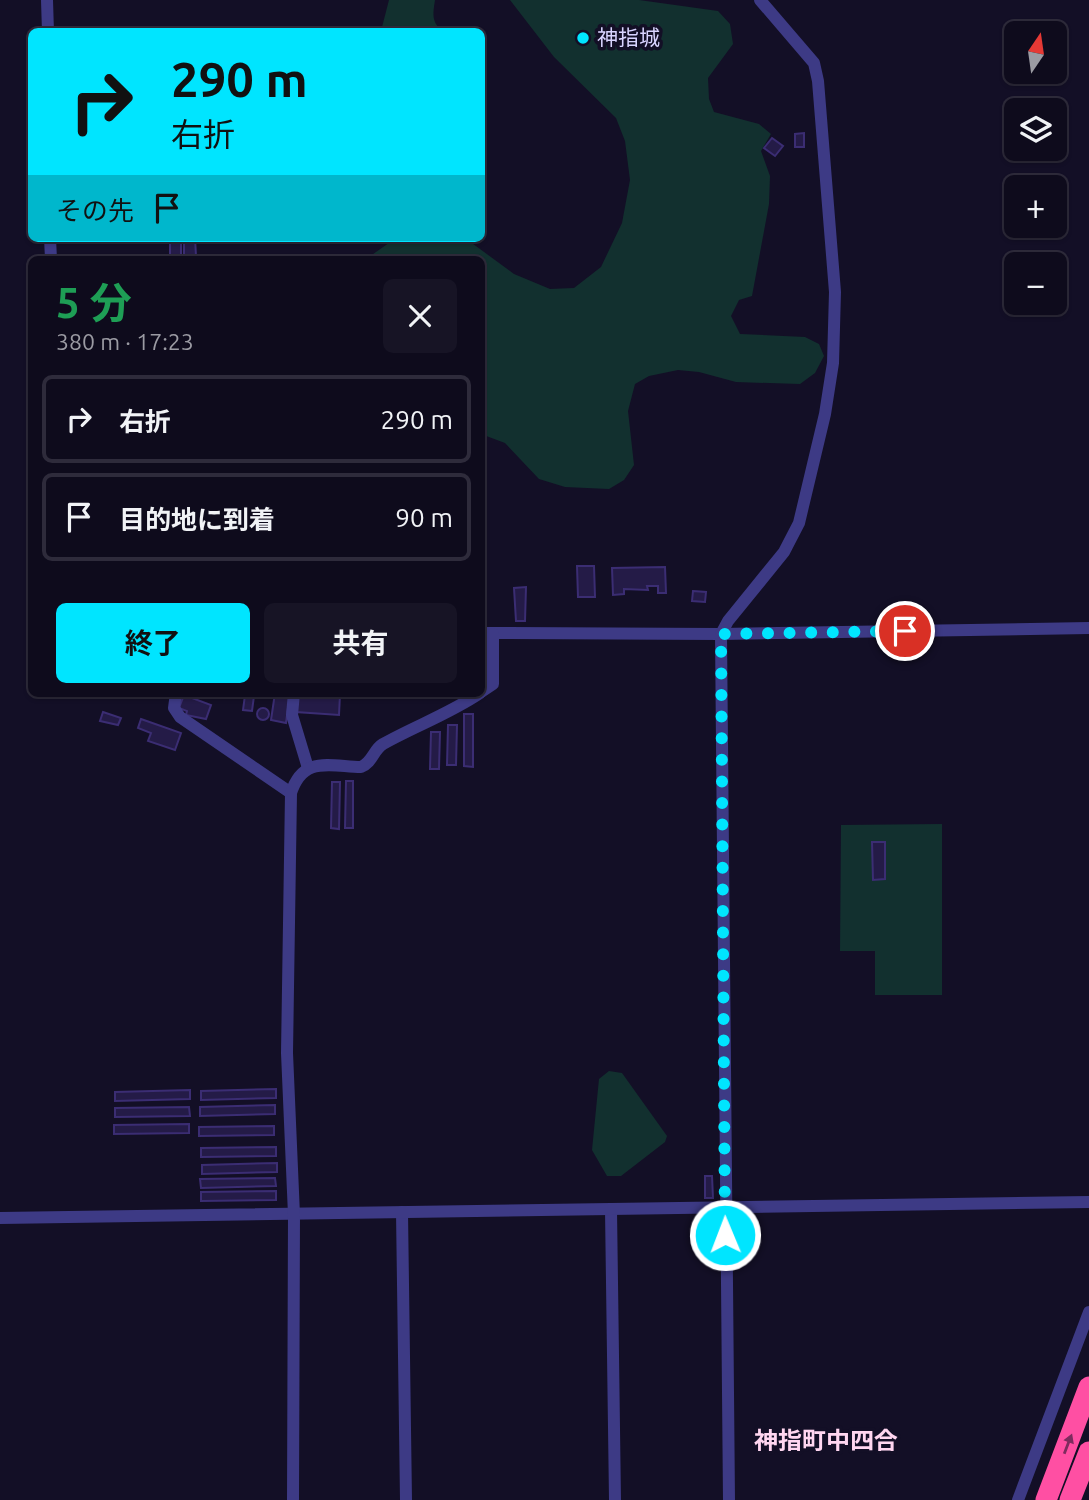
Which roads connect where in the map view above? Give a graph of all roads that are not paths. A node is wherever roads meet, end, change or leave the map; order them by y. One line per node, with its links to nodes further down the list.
1 (47, 0): 3 (street)
2 (760, 0): 6 (street)
3 (48, 28)
4 (1089, 628): 6 (street)
5 (487, 633): 6 (street); 7 (street)
6 (721, 634): 14 (street)
7 (485, 689)
8 (175, 697): 12 (street)
9 (294, 697): 11 (street)
10 (473, 697): 11 (street)
11 (308, 768): 12 (street)
12 (290, 793): 17 (street)
13 (1089, 1202): 14 (street)
14 (725, 1209): 15 (street); 25 (street)
15 (611, 1210): 16 (street); 24 (street)
16 (402, 1212): 17 (street); 23 (street)
17 (294, 1215): 18 (street); 22 (street)
18 (0, 1218)
19 (1089, 1312): 26 (street)
20 (1089, 1387): 27 (highway, one-way to 20)
21 (1089, 1452): 28 (highway)
22 (293, 1500)
23 (406, 1500)
24 (615, 1500)
25 (729, 1500)
26 (1018, 1500)
27 (1046, 1500)
28 (1070, 1500)

